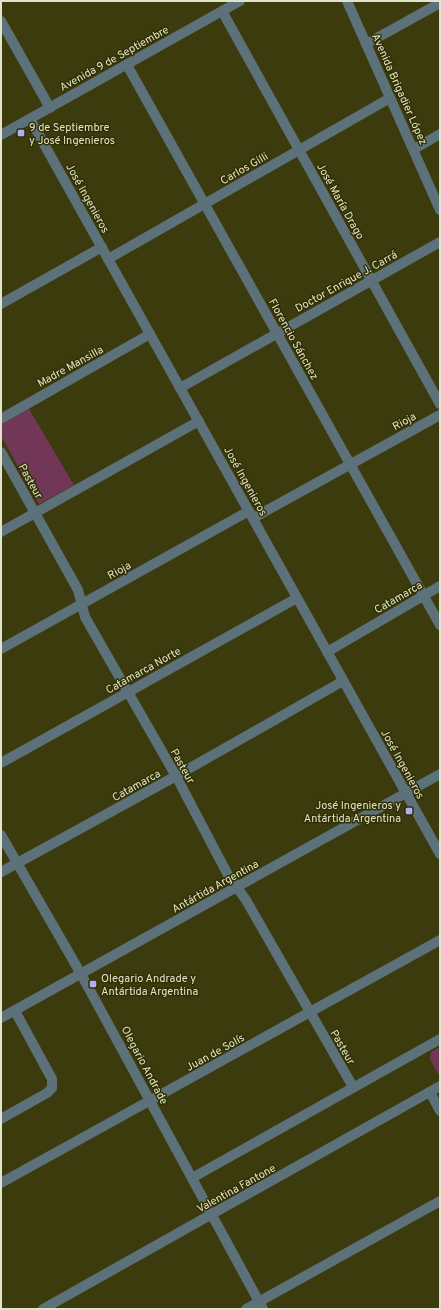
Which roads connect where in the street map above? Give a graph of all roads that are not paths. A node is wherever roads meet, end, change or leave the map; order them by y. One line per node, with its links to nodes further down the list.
1 (240, 1): 4 (street, Avenida 9 de Septiembre)
2 (347, 1): 6 (street, Avenida Brigadier López)
3 (440, 3): 6 (street)
4 (222, 11): 7 (street, Avenida 9 de Septiembre); 14 (street, José María Drago)
5 (1, 21): 9 (street)
6 (366, 44): 8 (street, Avenida Brigadier López)
7 (127, 65): 9 (street, Avenida 9 de Septiembre); 15 (street, Florencio Sánchez)
8 (390, 98): 13 (street, Avenida Brigadier López); 14 (street, Carlos Gilli)
9 (50, 108): 10 (street, Avenida 9 de Septiembre)
10 (30, 119): 12 (street, Avenida 9 de Septiembre); 18 (street, José Ingenieros)
11 (440, 134): 13 (street)
12 (1, 135)
13 (414, 149): 16 (street, Avenida Brigadier López)
14 (299, 150): 15 (street, Carlos Gilli); 20 (street, José María Drago)
15 (205, 204): 19 (street, Carlos Gilli); 23 (street, Florencio Sánchez)
16 (440, 210)
17 (440, 242): 20 (street, Doctor Enrique J. Carrá)
18 (102, 247): 19 (street, José Ingenieros); 21 (street)
19 (108, 259): 22 (street, José Ingenieros)
20 (372, 281): 23 (street, Doctor Enrique J. Carrá); 25 (street, José María Drago)
21 (1, 304)
22 (150, 334): 24 (street, José Ingenieros); 27 (street, Madre Mansilla)
23 (277, 334): 24 (street, Doctor Enrique J. Carrá); 30 (street, Florencio Sánchez)
24 (180, 388): 28 (street, José Ingenieros)
25 (440, 404)
26 (440, 415): 30 (street, Rioja)
27 (1, 419)
28 (199, 421): 31 (street); 32 (street, José Ingenieros)
29 (1, 452): 31 (street, Pasteur)
30 (350, 464): 32 (street, Rioja); 35 (street, Florencio Sánchez)
31 (35, 513): 33 (street); 37 (street, Pasteur)
32 (251, 514): 36 (street, José Ingenieros); 37 (street, Rioja)
33 (1, 532)
34 (440, 586): 35 (street, Catamarca)
35 (424, 596): 38 (street, Florencio Sánchez); 40 (street, Catamarca)
36 (297, 598): 40 (street, José Ingenieros); 42 (street, Catamarca Norte)
37 (82, 604): 39 (street, Rioja); 42 (street, Pasteur)
38 (440, 625)
39 (1, 649)
40 (327, 652): 41 (street, José Ingenieros)
41 (343, 681): 45 (street, Catamarca); 46 (street, José Ingenieros)
42 (129, 692): 43 (street, Catamarca Norte); 45 (street, Pasteur)
43 (1, 763)
44 (440, 774): 46 (street, Antártida Argentina)
45 (176, 776): 49 (street, Catamarca); 51 (street, Pasteur)
46 (406, 793): 48 (street, José Ingenieros); 51 (street, Antártida Argentina)
47 (1, 835): 49 (street, Olegario Andrade)
48 (440, 854)
49 (17, 863): 50 (street, Catamarca); 53 (street, Olegario Andrade)
50 (1, 872)
51 (237, 887): 53 (street, Antártida Argentina); 55 (street, Pasteur)
52 (440, 940): 55 (street, Juan de Solís)
53 (82, 974): 54 (street, Antártida Argentina); 61 (street, Olegario Andrade)
54 (15, 1010): 56 (street, Antártida Argentina); 63 (street)
55 (309, 1012): 59 (street, Pasteur); 61 (street, Juan de Solís)
56 (1, 1018)
57 (440, 1039): 59 (street)
58 (440, 1086): 60 (street, Valentina Fantone)
59 (353, 1087): 64 (street)
60 (430, 1092): 62 (street); 67 (street, Valentina Fantone)
61 (150, 1101): 64 (street, Olegario Andrade); 65 (street, Juan de Solís)
62 (440, 1111)
63 (1, 1119)
64 (192, 1178): 67 (street, Olegario Andrade)
65 (1, 1183)
66 (440, 1201): 68 (street)
67 (212, 1215): 68 (street, Olegario Andrade); 69 (street, Valentina Fantone)
68 (261, 1305): 70 (street)
69 (43, 1309)
70 (246, 1309)

